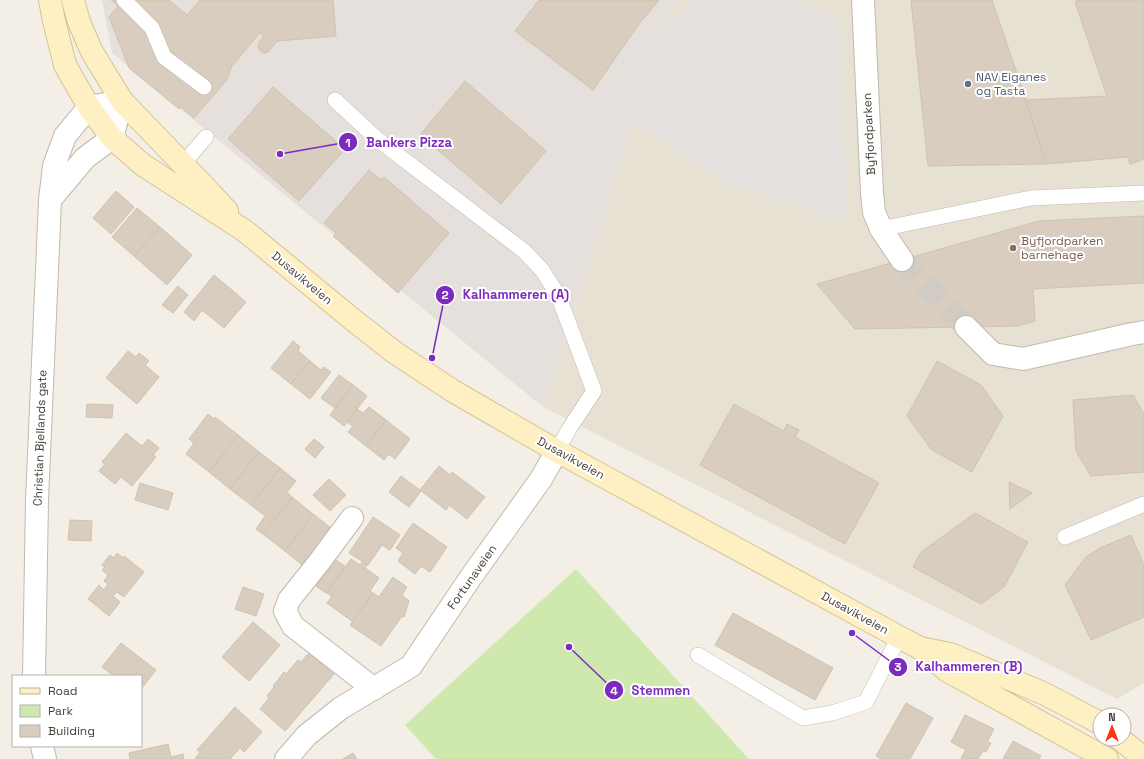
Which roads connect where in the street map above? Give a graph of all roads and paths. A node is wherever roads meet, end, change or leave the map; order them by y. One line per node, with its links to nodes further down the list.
1 (50, 0): 8 (main road, Dusavikveien)
2 (73, 0): 7 (main road, Dusavikveien)
3 (124, 0): 5 (lane)
4 (863, 0): 14 (street, Byfjordparken)
5 (204, 87)
6 (335, 100): 19 (lane)
7 (122, 101): 8 (street); 10 (street); 11 (main road, Dusavikveien)
8 (88, 107): 10 (main road, Dusavikveien); 13 (street, Christian Bjellands gate)
9 (206, 137): 11 (lane)
10 (112, 138): 13 (street); 15 (main road, Dusavikveien)
11 (183, 164): 15 (main road, Dusavikveien)
12 (1144, 193): 14 (lane)
13 (50, 200): 26 (street, Christian Bjellands gate)
14 (881, 229): 16 (street, Byfjordparken)
15 (246, 231): 19 (main road, Dusavikveien)
16 (902, 260)
17 (966, 327): 18 (street)
18 (1144, 332)
19 (558, 451): 23 (main road, Dusavikveien); 27 (street, Fortunaveien)
20 (1144, 504): 22 (lane)
21 (352, 518): 27 (street)
22 (1065, 537)
23 (898, 637): 24 (main road, Dusavikveien); 25 (lane)
24 (920, 648): 28 (main road, Dusavikveien); 34 (main road, Dusavikveien)
25 (698, 655)
26 (34, 675)
27 (374, 689): 33 (street, Fortunaveien)
28 (1092, 719)
29 (42, 747): 32 (street)
30 (1130, 747): 31 (main road)
31 (1142, 756)
32 (45, 759)
33 (286, 759)
34 (1107, 759)

